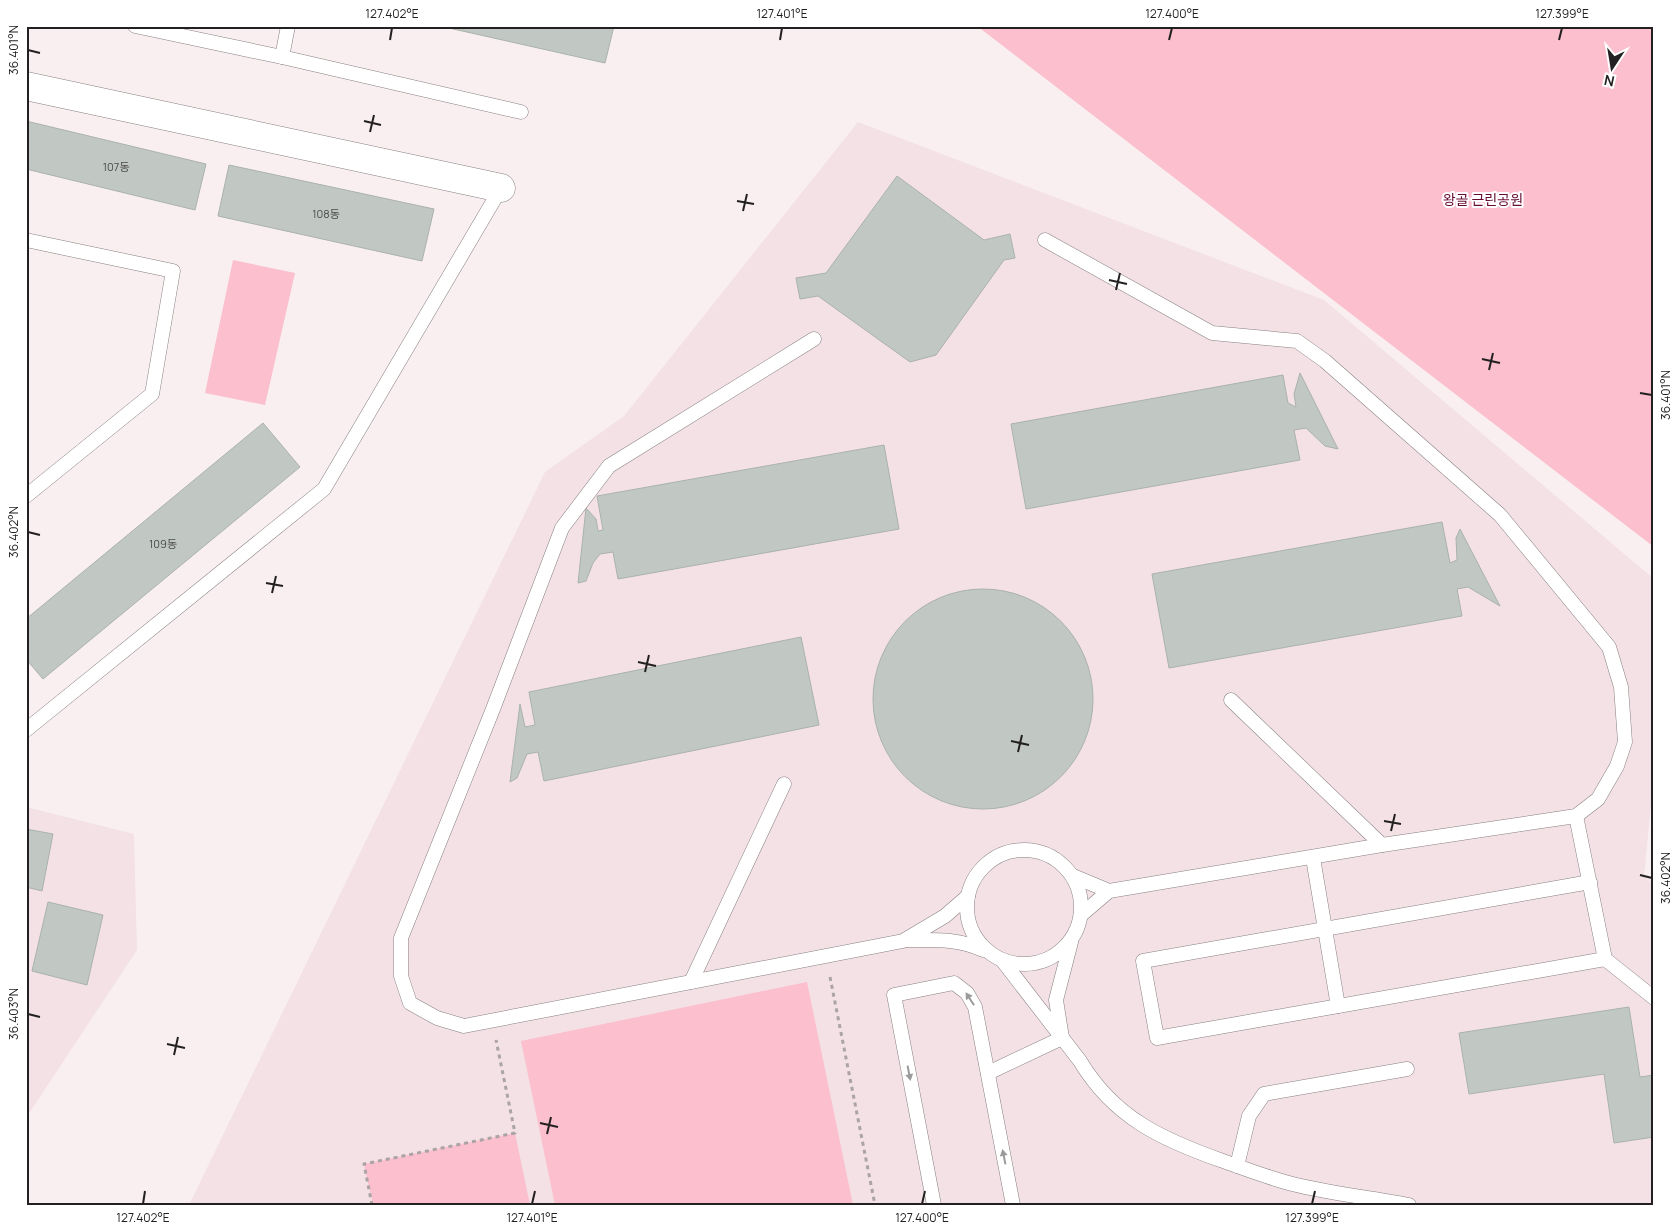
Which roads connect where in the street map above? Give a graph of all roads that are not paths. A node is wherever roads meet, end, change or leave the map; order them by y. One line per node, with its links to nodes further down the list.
1 (135, 26): 3 (lane)
2 (288, 26): 3 (lane)
3 (282, 57): 5 (lane)
4 (26, 86): 6 (street)
5 (521, 112)
6 (501, 188): 12 (lane)
7 (26, 240): 10 (lane)
8 (1045, 240): 14 (lane)
9 (814, 339): 27 (lane)
10 (26, 496)
11 (1231, 700): 15 (lane)
12 (26, 730)
13 (784, 784): 27 (lane)
14 (1576, 816): 15 (lane); 18 (lane)
15 (1382, 845): 16 (lane)
16 (1313, 858): 19 (lane); 22 (lane)
17 (1073, 876): 19 (lane); 20 (lane); 21 (lane)
18 (1590, 882): 22 (lane); 26 (lane)
19 (1109, 891): 21 (lane)
20 (968, 896): 24 (lane); 25 (lane)
21 (1081, 915): 23 (lane)
22 (1325, 929): 29 (lane); 29 (lane)
23 (1072, 939): 25 (lane); 30 (lane)
24 (903, 940): 25 (lane); 27 (lane)
25 (996, 957): 30 (lane)
26 (1605, 959): 28 (lane); 29 (lane)
27 (691, 982)
28 (1654, 998)
29 (1338, 1006)
30 (1062, 1038): 32 (lane); 33 (lane)
31 (1407, 1069): 33 (lane)
32 (988, 1073): 34 (lane, one-way to 34); 35 (lane, one-way to 32)
33 (1237, 1166): 36 (lane)
34 (934, 1205)
35 (1013, 1205)
36 (1409, 1205)

